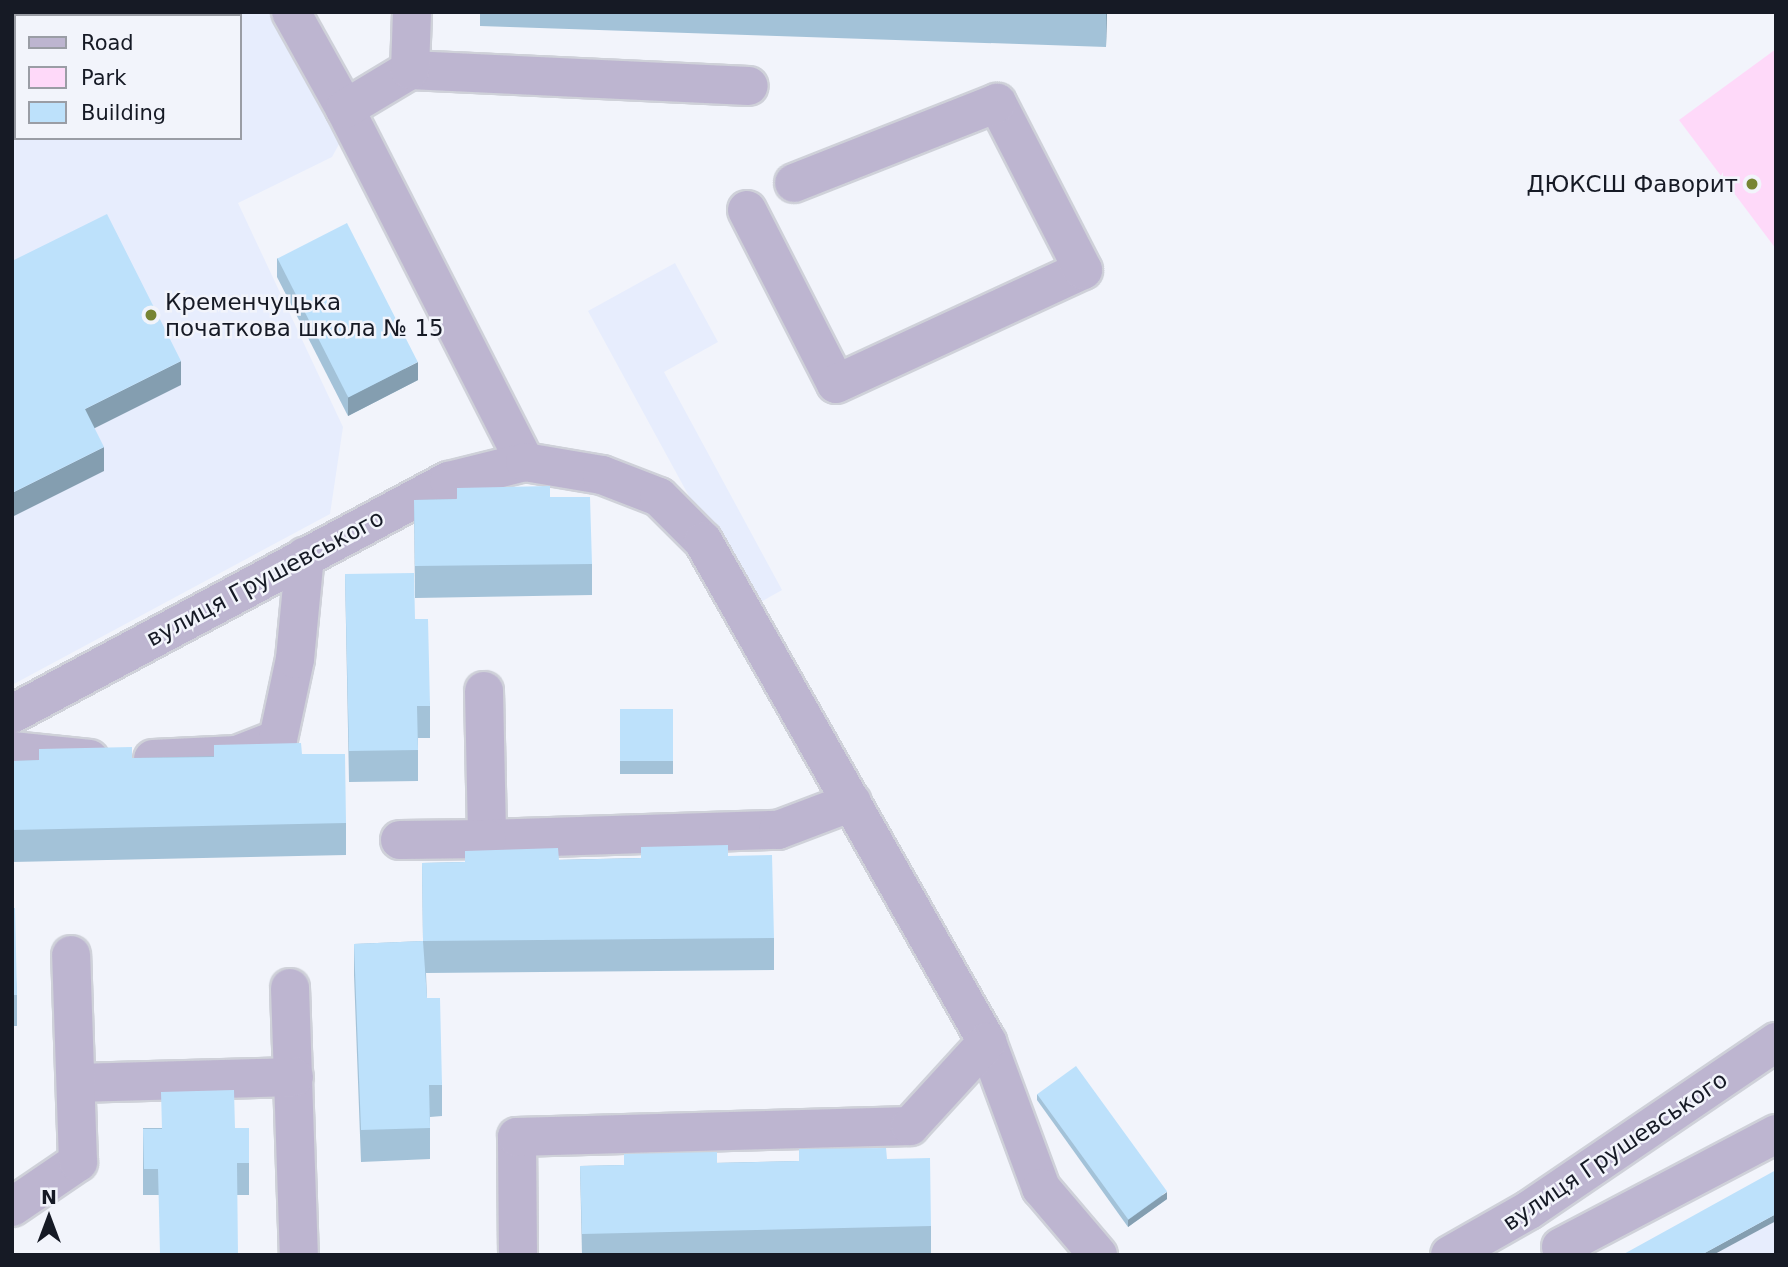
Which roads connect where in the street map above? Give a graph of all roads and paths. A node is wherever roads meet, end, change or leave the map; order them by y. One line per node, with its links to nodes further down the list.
1 (291, 12): 5 (street)
2 (412, 12): 3 (street)
3 (411, 70): 4 (street); 5 (street)
4 (749, 86)
5 (345, 109): 8 (street)
6 (794, 183): 7 (street)
7 (747, 210)
8 (525, 462): 9 (street, вулиця Грушевського); 13 (street)
9 (305, 556): 11 (street, вулиця Грушевського); 12 (street)
10 (484, 691): 14 (street)
11 (12, 714)
12 (12, 751)
13 (852, 802): 14 (street); 18 (street)
14 (487, 839): 15 (street)
15 (400, 840)
16 (71, 955): 21 (street)
17 (290, 988): 20 (street)
18 (987, 1042): 26 (street); 27 (street)
19 (1776, 1042): 28 (street, вулиця Грушевського)
20 (294, 1077): 21 (street); 25 (street)
21 (77, 1083): 23 (street)
22 (1776, 1134): 24 (street)
23 (12, 1207)
24 (1561, 1247)
25 (299, 1255)
26 (518, 1255)
27 (1098, 1255)
28 (1450, 1255)

